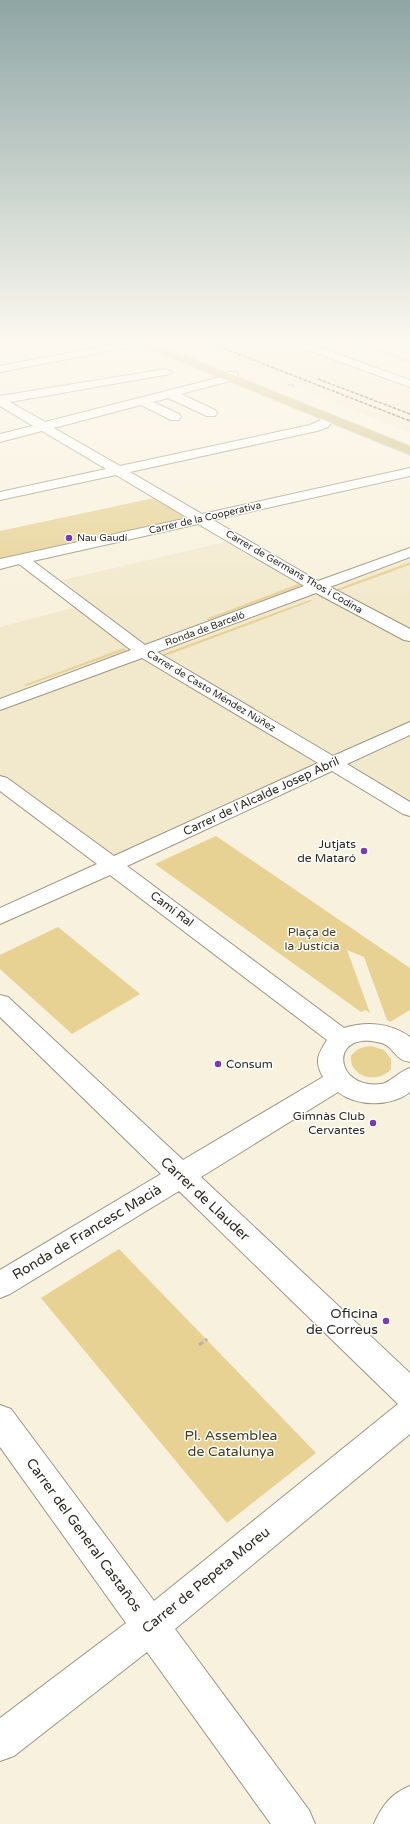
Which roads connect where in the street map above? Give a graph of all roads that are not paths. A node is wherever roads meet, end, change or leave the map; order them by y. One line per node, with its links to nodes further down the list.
1 (29, 430): 6 (street)
2 (51, 430): 9 (street, Carrer de Germans Thos i Codina)
3 (303, 430): 9 (street)
4 (358, 430): 8 (main road)
5 (371, 430): 7 (main road)
6 (0, 438)
7 (410, 445)
8 (410, 451)
9 (117, 470): 11 (street); 12 (street, Carrer de Germans Thos i Codina)
10 (410, 472): 12 (street, Carrer de la Cooperativa)
11 (0, 496)
12 (202, 519): 14 (street, Carrer de la Cooperativa); 16 (street, Carrer de Germans Thos i Codina)
13 (410, 552): 16 (street, Ronda de Barceló)
14 (21, 559): 15 (street, Carrer de la Cooperativa); 18 (street, Carrer de Casto Méndez Núñez)
15 (0, 564)
16 (318, 588): 17 (street, Carrer de Germans Thos i Codina); 18 (street, Ronda de Barceló)
17 (410, 636)
18 (144, 652): 19 (street, Ronda de Barceló); 21 (street, Carrer de Casto Méndez Núñez)
19 (0, 705)
20 (410, 728): 21 (street, Carrer de l'Alcalde Josep Abril)
21 (332, 764): 23 (street, Carrer de Casto Méndez Núñez); 24 (street, Carrer de l'Alcalde Josep Abril)
22 (0, 782): 24 (street, Camí Ral)
23 (410, 810)
24 (113, 865): 25 (street, Carrer de l'Alcalde Josep Abril); 27 (street, Camí Ral)
25 (0, 917)
26 (0, 1002): 31 (street, Carrer de Llauder)
27 (342, 1039): 28 (street); 29 (street)
28 (407, 1045)
29 (338, 1080): 30 (street); 31 (street, Ronda de Francesc Macià)
30 (408, 1083)
31 (180, 1176): 32 (street, Ronda de Francesc Macià); 33 (street, Carrer de Llauder)
32 (0, 1285)
33 (410, 1398): 35 (street, Carrer de Pepeta Moreu)
34 (0, 1420): 35 (street, Carrer del General Castaños)
35 (150, 1626): 36 (street, Carrer de Pepeta Moreu); 38 (street, Carrer del General Castaños)
36 (0, 1742)
37 (410, 1806): 39 (street)
38 (295, 1824)
39 (394, 1824)

